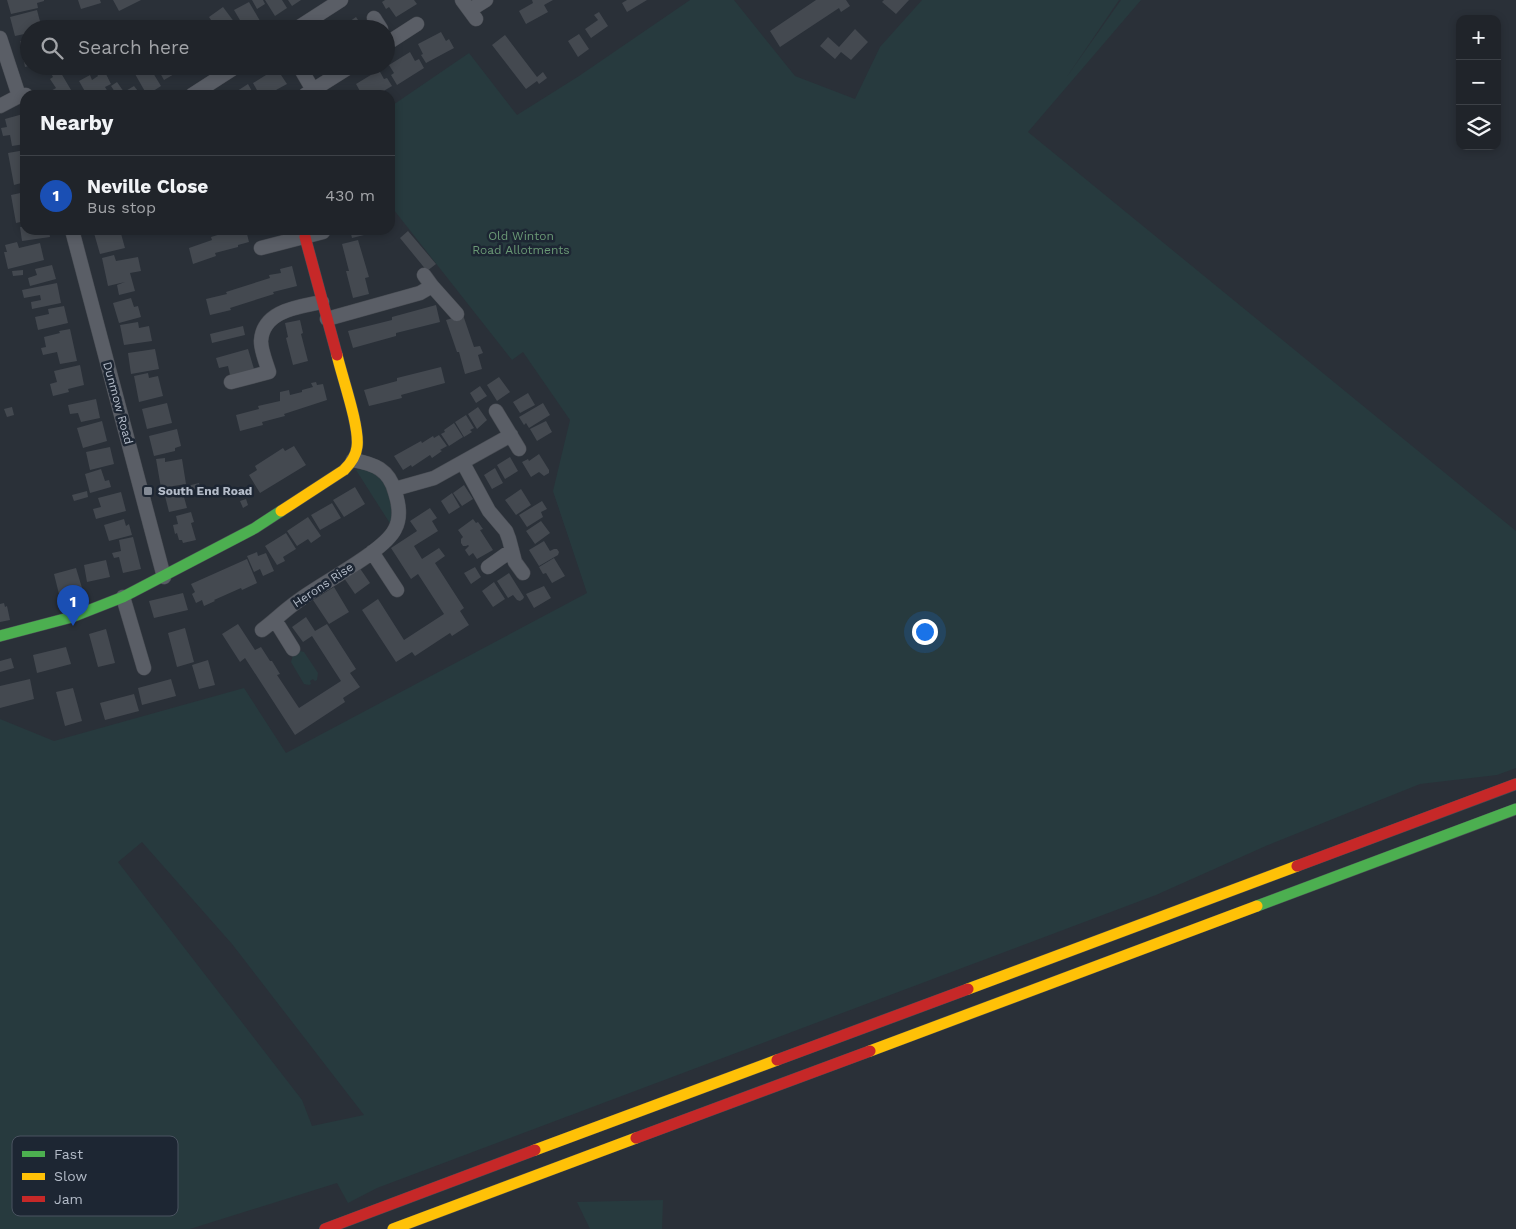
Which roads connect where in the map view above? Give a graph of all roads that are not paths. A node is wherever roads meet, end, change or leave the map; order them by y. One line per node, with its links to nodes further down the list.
1 (341, 0): 4 (street)
2 (486, 0): 3 (street)
3 (469, 10)
4 (310, 20)
5 (417, 24): 6 (street)
6 (395, 36)
7 (1, 47): 11 (street)
8 (223, 75): 12 (street)
9 (302, 75): 13 (street)
10 (336, 75): 14 (street)
11 (22, 90)
12 (200, 90)
13 (308, 90)
14 (312, 90)
15 (20, 97): 16 (street)
16 (0, 106)
17 (73, 235): 35 (street, Dunmow Road)
18 (312, 235): 19 (street)
19 (305, 237): 20 (street); 21 (main road)
20 (261, 248)
21 (322, 302): 23 (main road); 24 (street)
22 (457, 314): 23 (street)
23 (327, 319): 28 (main road)
24 (232, 382)
25 (496, 411): 26 (street)
26 (511, 435): 27 (street); 29 (street)
27 (519, 449)
28 (353, 460): 30 (street, Herons Rise); 35 (main road)
29 (463, 463): 30 (street); 31 (street)
30 (395, 489): 32 (street, Herons Rise)
31 (512, 550): 33 (street); 34 (street)
32 (372, 552): 36 (street); 38 (street, Herons Rise)
33 (488, 567)
34 (523, 573)
35 (164, 576): 37 (main road)
36 (397, 590)
37 (123, 597): 40 (main road); 42 (street)
38 (275, 620): 39 (street, Herons Rise); 41 (street)
39 (262, 630)
40 (0, 636)
41 (293, 649)
42 (144, 668)
43 (1516, 784): 45 (main road)
44 (1516, 809): 46 (main road)
45 (325, 1229)
46 (392, 1229)

